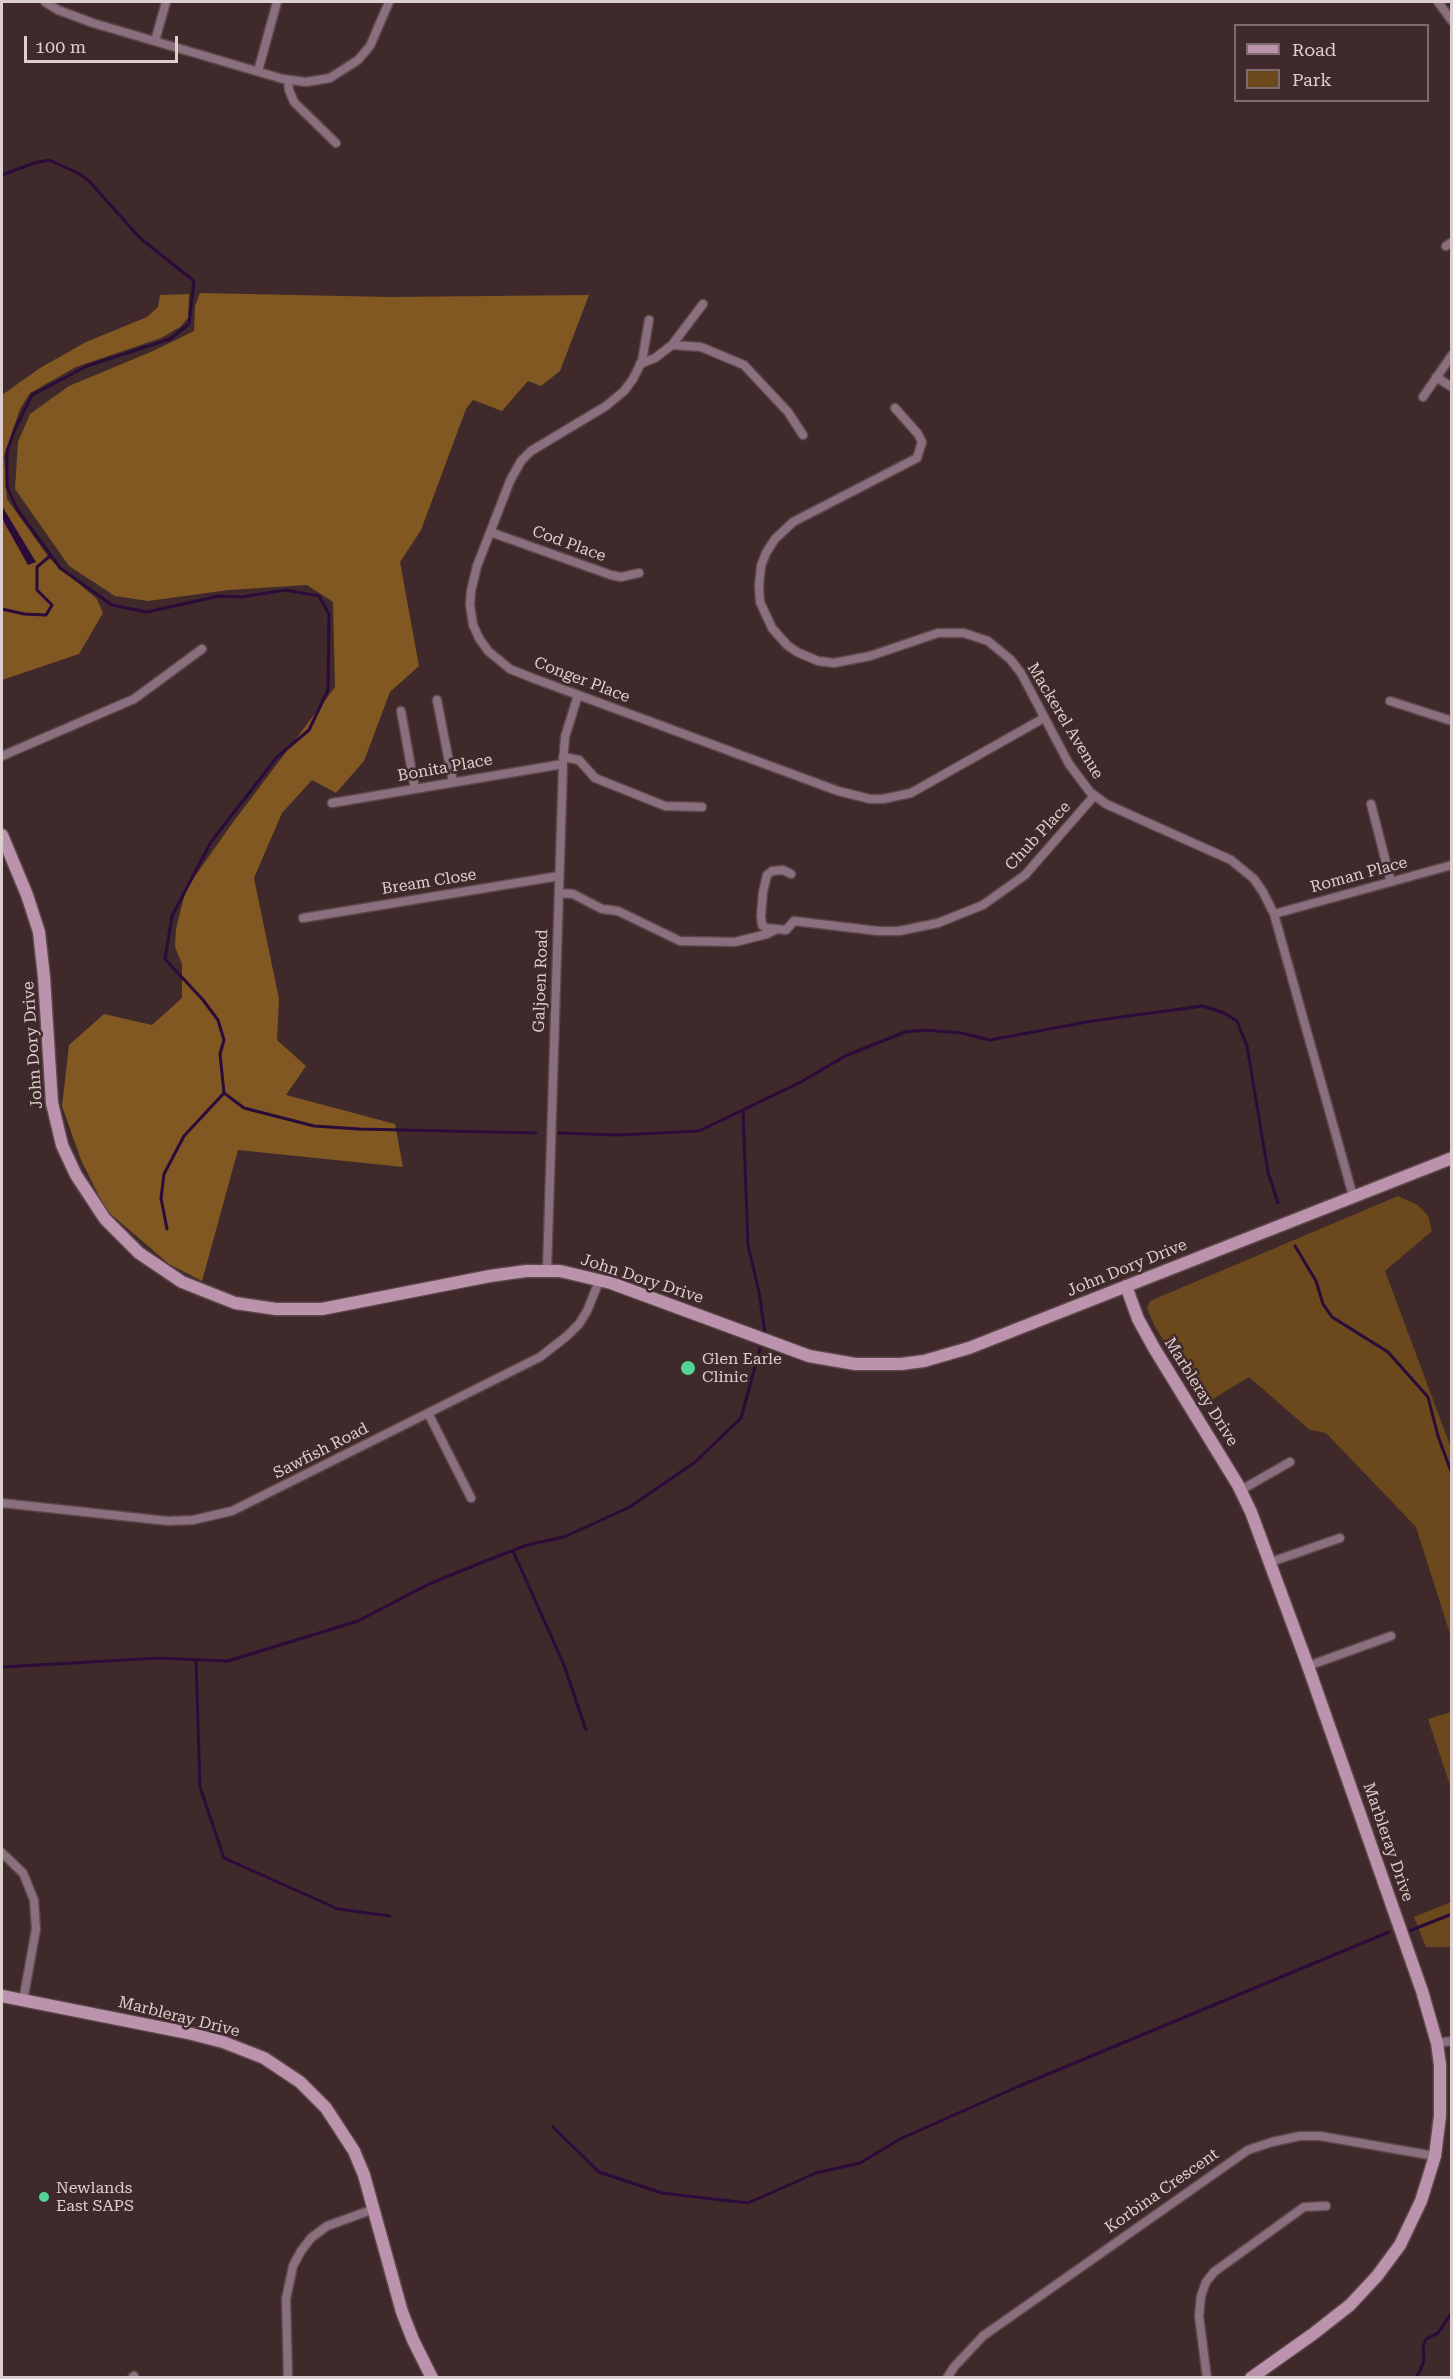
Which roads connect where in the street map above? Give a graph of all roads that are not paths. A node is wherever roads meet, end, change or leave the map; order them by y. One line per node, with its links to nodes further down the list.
1 (45, 2): 7 (street)
2 (166, 2): 7 (street)
3 (278, 2): 8 (street)
4 (389, 2): 9 (street)
5 (1438, 2): 6 (street)
6 (1452, 21)
7 (155, 41): 8 (street)
8 (258, 71): 9 (street)
9 (288, 80): 10 (street)
10 (336, 143)
11 (703, 304): 13 (street)
12 (649, 320): 15 (street, Conger Place)
13 (672, 345): 15 (street); 20 (street)
14 (1452, 355): 16 (street)
15 (640, 364): 21 (street, Conger Place)
16 (1436, 377): 17 (street); 18 (street)
17 (1452, 387)
18 (1423, 397)
19 (894, 408): 28 (street, Mackerel Avenue)
20 (803, 435)
21 (490, 532): 22 (street, Cod Place); 24 (street, Conger Place)
22 (639, 573)
23 (202, 649): 30 (street)
24 (578, 695): 28 (street, Conger Place); 31 (street, Galjoen Road)
25 (437, 700): 32 (street)
26 (1390, 701): 29 (street)
27 (401, 711): 33 (street)
28 (1044, 718): 34 (street, Mackerel Avenue)
29 (1452, 721)
30 (2, 756)
31 (563, 760): 32 (street, Bonita Place); 37 (street); 41 (street, Galjoen Road)
32 (453, 782): 33 (street, Bonita Place)
33 (415, 789): 35 (street, Bonita Place)
34 (1094, 796): 44 (street, Mackerel Avenue); 46 (street, Chub Place)
35 (332, 803)
36 (1371, 804): 42 (street)
37 (702, 807)
38 (2, 835): 49 (street, John Dory Drive)
39 (1452, 865): 42 (street, Roman Place)
40 (791, 874): 46 (street)
41 (559, 876): 43 (street, Galjoen Road); 45 (street, Bream Close)
42 (1391, 882): 44 (street, Roman Place)
43 (559, 893): 46 (street); 49 (street, Galjoen Road)
44 (1274, 914): 48 (street, Mackerel Avenue)
45 (303, 918)
46 (775, 930)
47 (1452, 1158): 48 (street, John Dory Drive)
48 (1353, 1196): 51 (street, John Dory Drive)
49 (547, 1270): 50 (street, John Dory Drive)
50 (600, 1279): 51 (street, John Dory Drive); 52 (street, Sawfish Road)
51 (1125, 1286): 54 (street, Marbleray Drive)
52 (428, 1413): 55 (street); 56 (street, Sawfish Road)
53 (1290, 1462): 54 (street)
54 (1241, 1490): 58 (street, Marbleray Drive)
55 (471, 1498)
56 (2, 1503)
57 (1340, 1538): 58 (street)
58 (1271, 1562): 60 (street, Marbleray Drive)
59 (1391, 1636): 60 (street)
60 (1308, 1666): 65 (street, Marbleray Drive)
61 (2, 1853): 63 (street)
62 (2, 1996): 63 (street, Marbleray Drive)
63 (23, 2001): 68 (street, Marbleray Drive)
64 (1452, 2041): 65 (street)
65 (1437, 2043): 66 (street, Marbleray Drive)
66 (1435, 2156): 71 (street, Korbina Crescent); 73 (street, Marbleray Drive)
67 (1326, 2206): 72 (street)
68 (374, 2209): 69 (street); 70 (street, Marbleray Drive)
69 (288, 2378)
70 (432, 2378)
71 (947, 2378)
72 (1207, 2378)
73 (1251, 2378)

